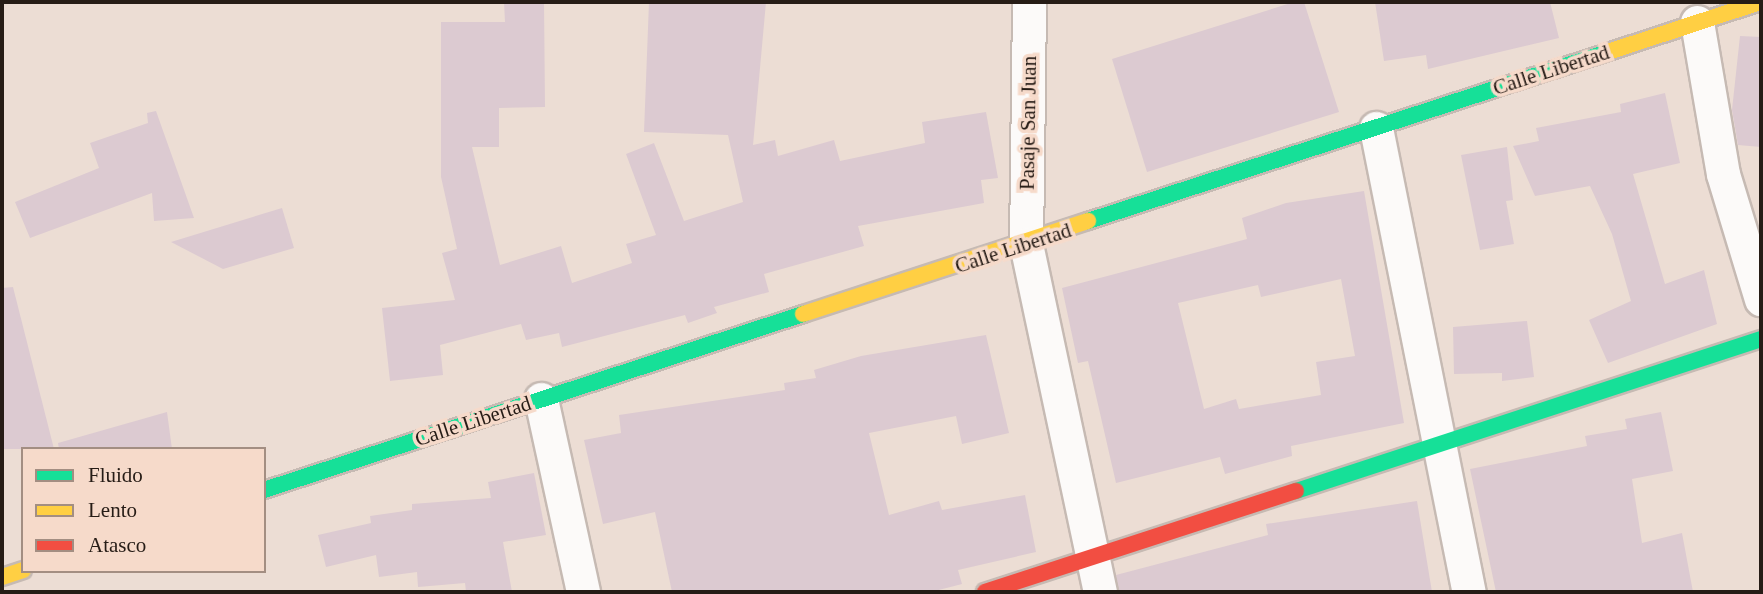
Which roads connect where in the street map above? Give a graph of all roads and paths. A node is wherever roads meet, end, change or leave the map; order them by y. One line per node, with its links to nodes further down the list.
1 (1029, 2): 5 (street, Pasaje San Juan)
2 (1760, 2): 3 (street, Calle Libertad)
3 (1697, 22): 4 (street, Calle Libertad); 6 (street)
4 (1376, 128): 5 (street, Calle Libertad); 9 (street)
5 (1026, 244): 8 (street, Calle Libertad); 11 (street, Pasaje San Juan)
6 (1761, 299)
7 (1761, 339): 9 (street)
8 (541, 399): 10 (street, Calle Libertad); 14 (street)
9 (1442, 439): 11 (street); 17 (street)
10 (266, 489)
11 (1093, 552): 15 (street); 16 (street, Pasaje San Juan)
12 (21, 571): 13 (street)
13 (2, 577)
14 (583, 592)
15 (985, 592)
16 (1100, 592)
17 (1469, 592)

